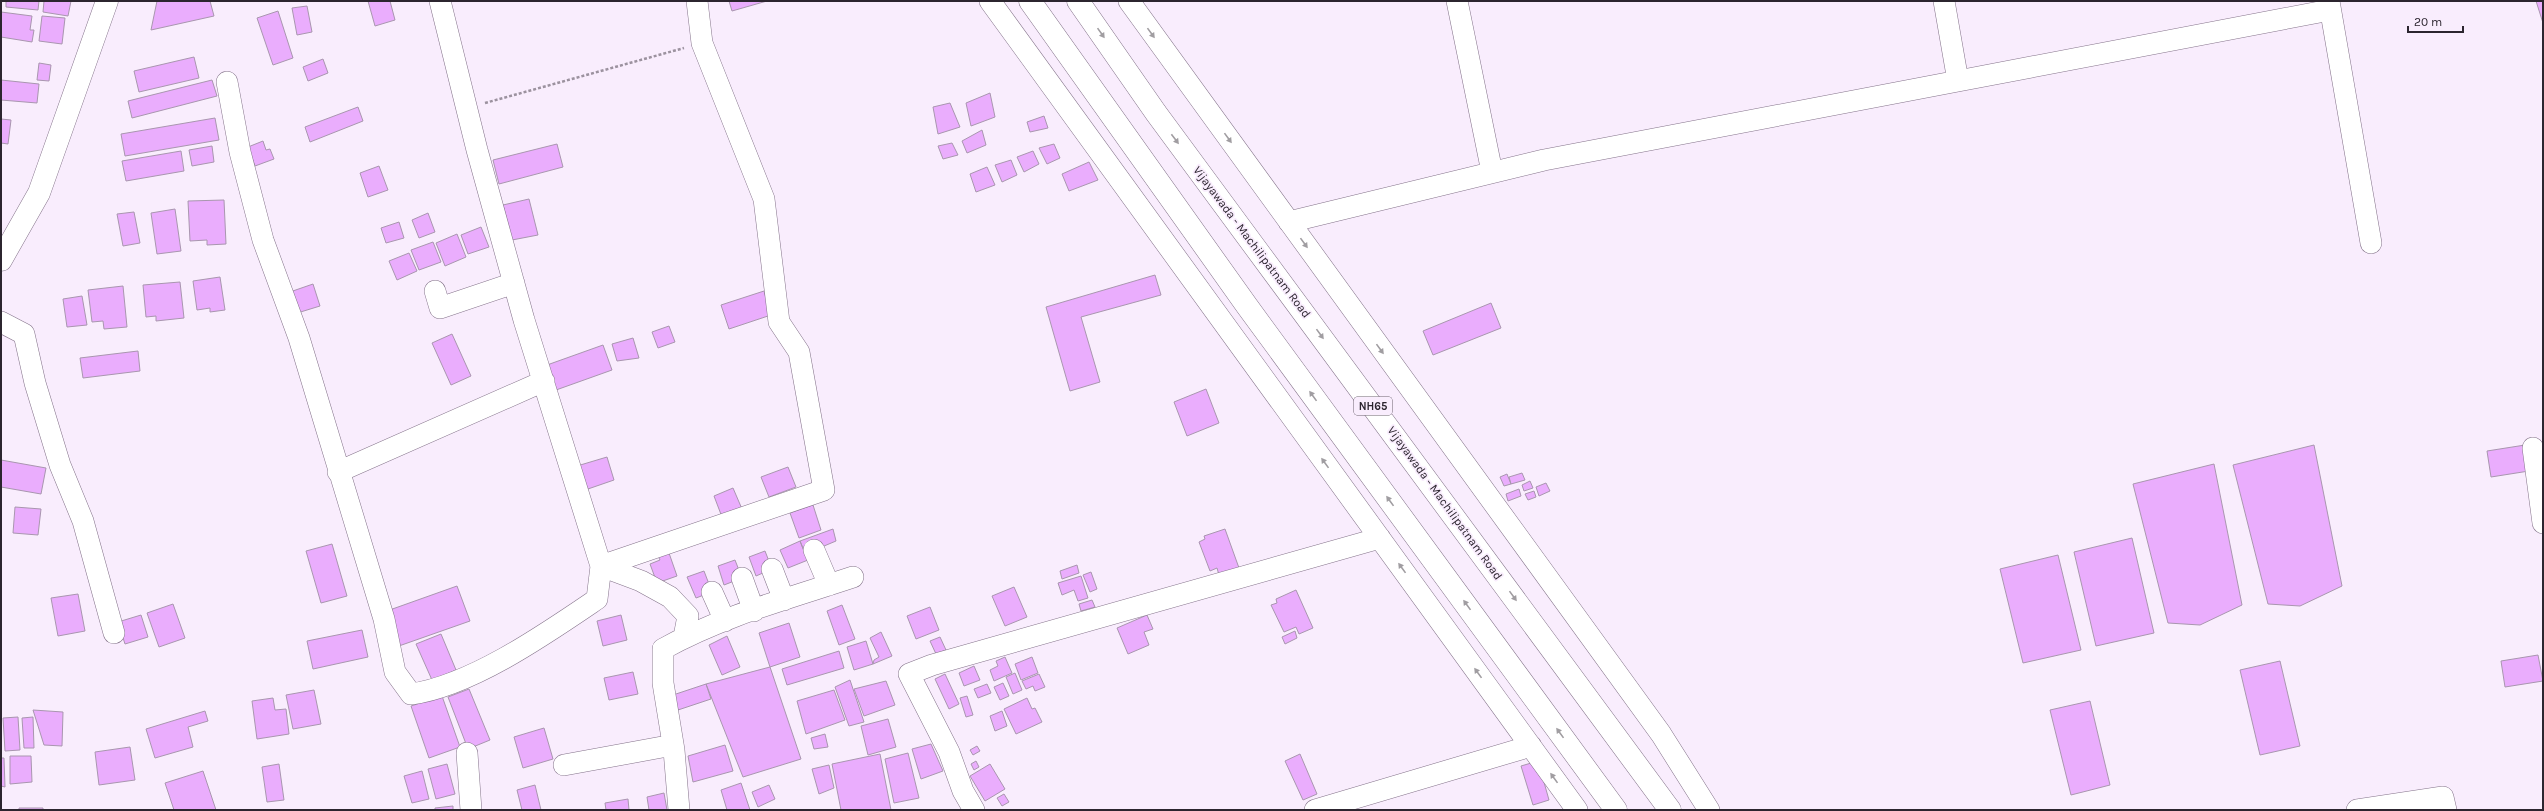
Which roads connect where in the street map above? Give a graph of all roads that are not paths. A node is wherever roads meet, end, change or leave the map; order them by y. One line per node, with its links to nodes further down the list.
1 (107, 1): 16 (main road)
2 (440, 1): 17 (street)
3 (697, 1): 26 (street)
4 (990, 1): 24 (street, one-way to 4)
5 (1030, 1): 46 (main road, one-way to 5)
6 (1078, 1): 47 (main road, Vijayawada - Machilipatnam Road / NH65, one-way to 47)
7 (1129, 1): 14 (street, one-way to 14)
8 (1457, 1): 13 (street)
9 (1944, 1): 11 (street)
10 (2329, 5): 11 (street); 15 (street)
11 (1958, 81): 13 (street)
12 (227, 82): 22 (street)
13 (1492, 172): 14 (street)
14 (1289, 222): 48 (street, one-way to 48)
15 (2371, 243)
16 (1, 260)
17 (514, 283): 18 (street); 20 (street)
18 (435, 291)
19 (1, 322): 35 (street)
20 (544, 381): 22 (street); 26 (street)
21 (2533, 448): 23 (street)
22 (338, 472): 26 (street)
23 (2543, 523)
24 (1380, 538): 38 (street, one-way to 24); 43 (street)
25 (814, 550): 30 (street)
26 (601, 566): 36 (street)
27 (772, 569): 32 (street)
28 (853, 577): 30 (street)
29 (742, 578): 33 (street)
30 (829, 585): 32 (street)
31 (712, 592): 34 (street)
32 (784, 600): 33 (street)
33 (754, 611): 34 (street)
34 (725, 621): 36 (street)
35 (114, 633)
36 (684, 637): 37 (street)
37 (673, 745): 40 (street); 42 (street)
38 (1531, 746): 44 (street); 45 (street, one-way to 38)
39 (467, 753): 41 (street)
40 (564, 765)
41 (471, 810)
42 (679, 810)
43 (974, 810)
44 (1315, 810)
45 (1577, 810)
46 (1616, 810)
47 (1670, 810)
48 (1709, 810)
49 (2357, 810): 50 (street)
50 (2446, 810)

